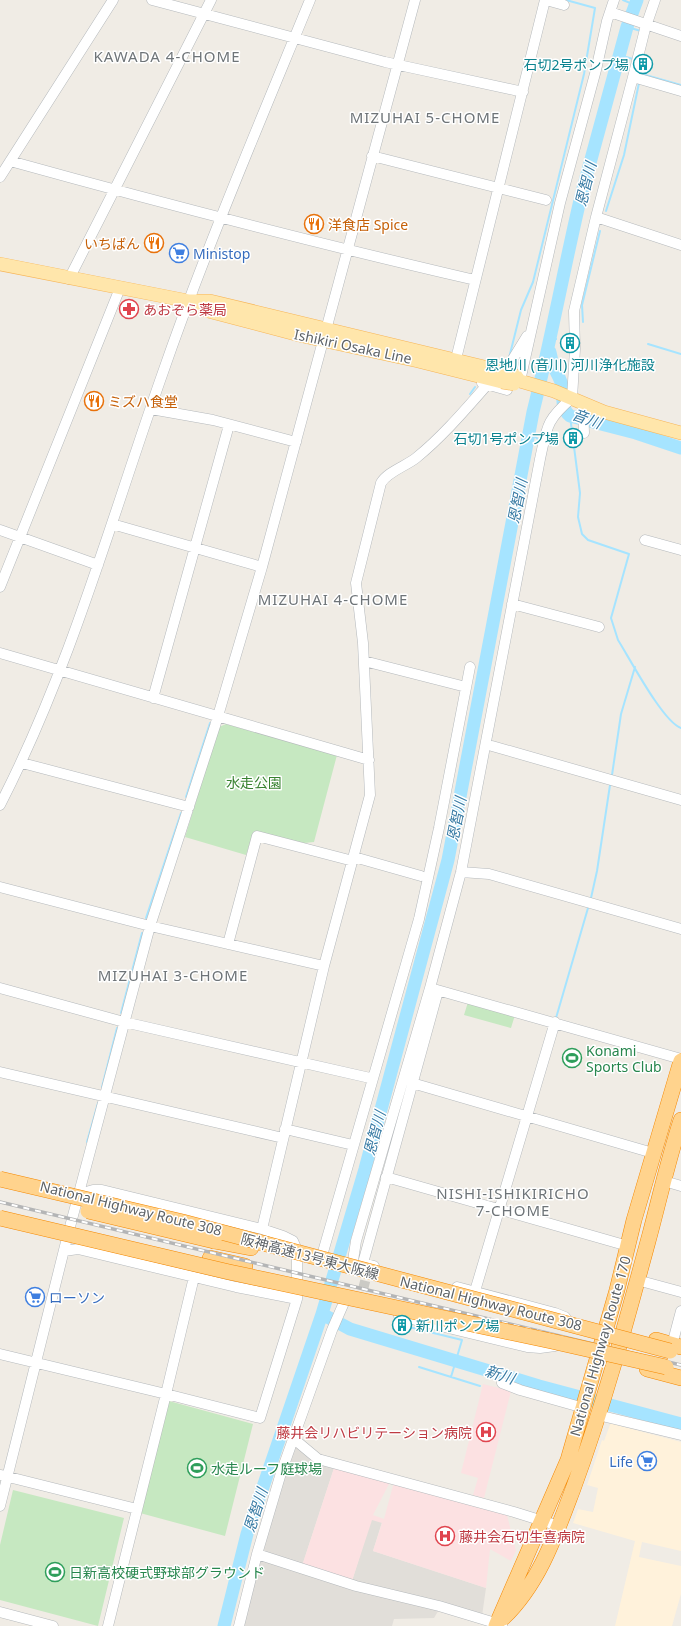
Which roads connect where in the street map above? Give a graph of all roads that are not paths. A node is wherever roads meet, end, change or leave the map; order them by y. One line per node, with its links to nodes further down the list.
1 (113, 0): 20 (street)
2 (152, 0): 11 (street)
3 (211, 0): 11 (street)
4 (310, 0): 14 (street)
5 (415, 0): 15 (street)
6 (546, 0): 9 (street); 18 (street)
7 (614, 0): 10 (street)
8 (656, 0): 12 (street)
9 (564, 5)
10 (611, 12): 12 (street); 34 (street)
11 (204, 14): 14 (street); 23 (street)
12 (647, 24): 13 (street); 16 (street)
13 (681, 36)
14 (294, 39): 15 (street); 26 (street)
15 (397, 65): 18 (street); 19 (street)
16 (633, 77): 17 (street); 25 (street)
17 (681, 91)
18 (522, 92): 22 (street)
19 (372, 156): 22 (street); 28 (street)
20 (10, 161): 21 (street); 23 (street)
21 (0, 177)
22 (498, 188): 24 (street); 31 (street)
23 (114, 190): 26 (street); 30 (street)
24 (546, 200)
25 (596, 217): 27 (street); 40 (street)
26 (222, 218): 28 (street); 33 (street)
27 (681, 245)
28 (348, 251): 31 (street); 35 (street)
29 (0, 264): 30 (main road, Ishikiri Osaka Line)
30 (68, 279): 32 (main road, Ishikiri Osaka Line)
31 (475, 280): 37 (street)
32 (120, 288): 33 (main road, Ishikiri Osaka Line); 48 (street)
33 (188, 301): 35 (main road, Ishikiri Osaka Line); 41 (street)
34 (532, 330): 38 (street); 38 (street)
35 (324, 334): 36 (main road, Ishikiri Osaka Line); 37 (street); 38 (main road, Ishikiri Osaka Line); 45 (street)
36 (382, 353): 38 (main road, Ishikiri Osaka Line); 39 (street)
37 (457, 355): 38 (street)
38 (513, 378): 39 (street); 40 (main road, Ishikiri Osaka Line)
39 (487, 385): 58 (street)
40 (579, 405): 43 (street); 44 (main road, Ishikiri Osaka Line); 55 (street)
41 (151, 409): 42 (street); 46 (street)
42 (229, 425): 45 (street); 50 (street)
43 (584, 428)
44 (681, 434)
45 (296, 442): 53 (street)
46 (112, 524): 50 (street); 52 (street)
47 (0, 530): 48 (street)
48 (21, 537): 52 (street); 54 (street)
49 (645, 540): 51 (street)
50 (195, 547): 53 (street); 62 (street)
51 (681, 550)
52 (98, 565): 60 (street)
53 (262, 567): 63 (street)
54 (0, 587)
55 (512, 604): 56 (street); 71 (street)
56 (600, 627)
57 (0, 653): 60 (street)
58 (364, 661): 61 (street); 65 (street)
59 (470, 667): 61 (street)
60 (60, 672): 62 (street); 66 (street)
61 (466, 687): 91 (street)
62 (152, 698): 63 (street)
63 (218, 716): 65 (street); 69 (street)
64 (492, 746): 67 (street)
65 (369, 760): 70 (street)
66 (22, 763): 68 (street); 69 (street)
67 (681, 800)
68 (0, 806)
69 (189, 807): 74 (street)
70 (354, 859): 72 (street); 76 (street); 77 (street)
71 (461, 872): 75 (street); 79 (street)
72 (421, 876)
73 (0, 887): 74 (street)
74 (150, 926): 76 (street); 80 (street)
75 (681, 929)
76 (228, 944): 77 (street)
77 (324, 966): 83 (street)
78 (0, 988): 80 (street)
79 (434, 990): 81 (street); 86 (street); 108 (street)
80 (124, 1022): 83 (street); 87 (street)
81 (555, 1022): 82 (street); 88 (street)
82 (681, 1060): 92 (highway, National Highway Route 170)
83 (301, 1063): 85 (street); 90 (street)
84 (0, 1072): 87 (street)
85 (370, 1078)
86 (412, 1083): 88 (street); 94 (street)
87 (105, 1097): 90 (street); 99 (street)
88 (528, 1115): 92 (street); 101 (street)
89 (681, 1120): 96 (highway, National Highway Route 170)
90 (284, 1134): 91 (street); 104 (street)
91 (353, 1145): 108 (street)
92 (653, 1153): 106 (highway, National Highway Route 170)
93 (0, 1176): 99 (highway, National Highway Route 308)
94 (386, 1178): 101 (street); 112 (street)
95 (0, 1179): 118 (highway, 阪神高速13号東大阪線, bridge)
96 (664, 1181): 97 (street); 111 (highway, National Highway Route 170)
97 (681, 1186)
98 (0, 1189): 104 (highway, bridge)
99 (79, 1194): 104 (highway, National Highway Route 308); 105 (street)
100 (0, 1208): 109 (highway)
101 (500, 1210): 106 (street); 112 (street)
102 (0, 1218): 123 (highway, 阪神高速13号東大阪線, bridge)
103 (0, 1222): 105 (highway, National Highway Route 308)
104 (255, 1238): 108 (highway, National Highway Route 308); 115 (street)
105 (66, 1244): 107 (highway, National Highway Route 308); 124 (street)
106 (628, 1246): 118 (highway, National Highway Route 170)
107 (88, 1247): 109 (highway, National Highway Route 308); 110 (street)
108 (340, 1264): 117 (highway, National Highway Route 308)
109 (244, 1272): 114 (highway, National Highway Route 308, bridge)
110 (194, 1277): 115 (street); 128 (street)
111 (637, 1280): 113 (street); 118 (highway, National Highway Route 170)
112 (475, 1292): 117 (street)
113 (681, 1292)
114 (347, 1298): 119 (highway, National Highway Route 308); 119 (street); 122 (highway); 132 (street)
115 (297, 1299): 128 (street)
116 (681, 1311): 120 (street)
117 (570, 1323): 118 (highway, National Highway Route 308)
118 (615, 1334): 120 (highway, bridge); 122 (highway, National Highway Route 170); 123 (highway, National Highway Route 170)
119 (555, 1346): 122 (highway, National Highway Route 308)
120 (678, 1348)
121 (0, 1354): 124 (street)
122 (598, 1357): 123 (highway, National Highway Route 308); 129 (highway, National Highway Route 170)
123 (614, 1358): 125 (highway, bridge); 126 (highway, National Highway Route 308); 130 (highway, National Highway Route 170)
124 (35, 1363): 128 (street); 133 (street)
125 (681, 1371)
126 (681, 1378)
127 (502, 1383): 129 (street)
128 (166, 1394): 135 (street)
129 (585, 1402): 136 (highway, National Highway Route 170)
130 (604, 1408): 131 (street); 137 (highway, National Highway Route 170)
131 (681, 1435)
132 (294, 1439): 136 (street); 138 (street)
133 (3, 1476): 134 (street); 135 (street)
134 (0, 1506)
135 (137, 1509): 142 (street)
136 (542, 1520): 137 (street); 140 (highway, National Highway Route 170)
137 (559, 1526): 140 (highway, National Highway Route 170)
138 (256, 1554): 140 (street); 143 (street)
139 (0, 1612): 141 (street)
140 (499, 1625)
141 (53, 1626)
142 (108, 1626)
143 (239, 1626)

